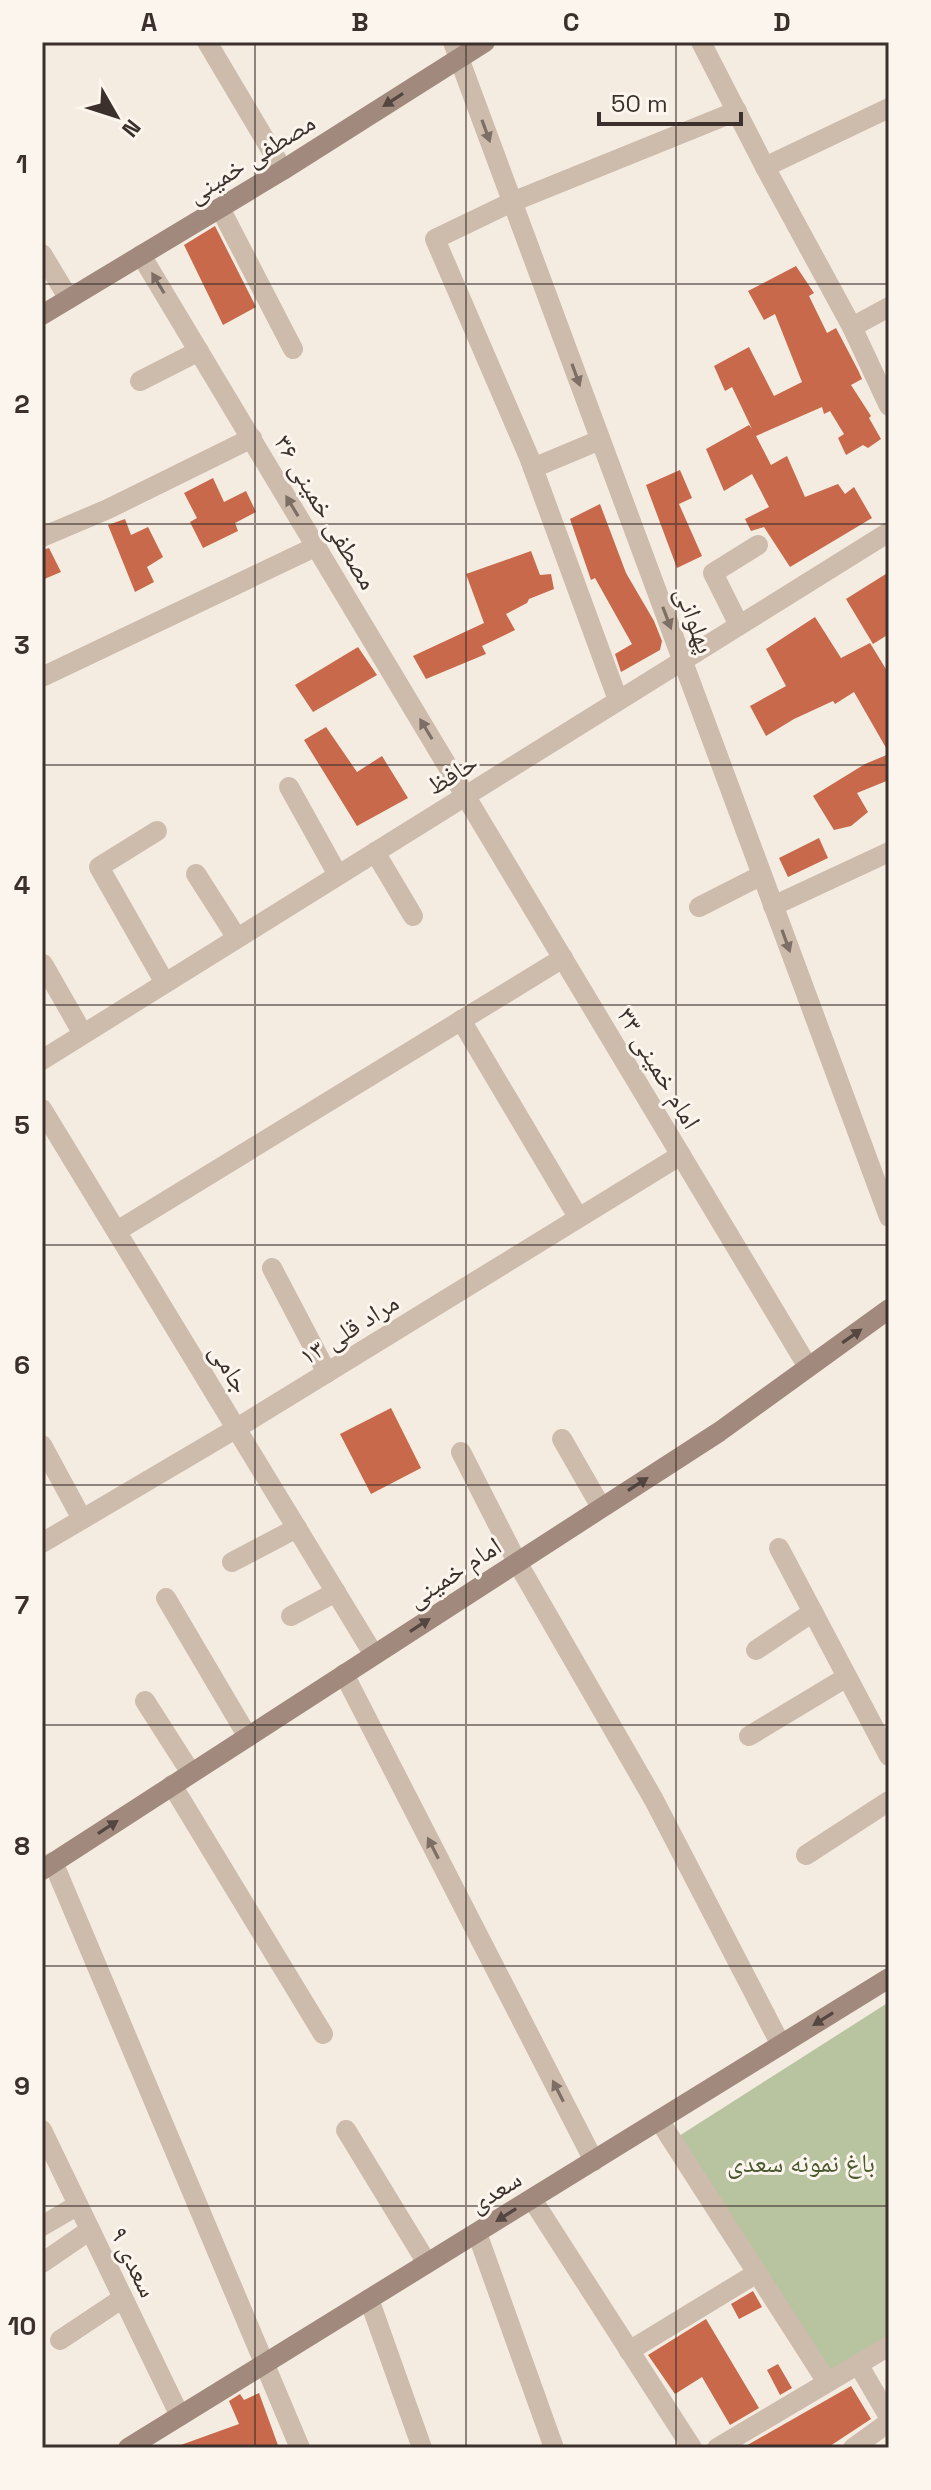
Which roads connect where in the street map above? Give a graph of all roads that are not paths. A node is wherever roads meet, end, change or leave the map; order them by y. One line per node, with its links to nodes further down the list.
1 (207, 42): 8 (street)
2 (485, 42): 4 (main road, مصطفی خمینی)
3 (701, 42): 6 (street)
4 (456, 50): 8 (main road, مصطفی خمینی, one-way to 8); 9 (street, پهلوانی, one-way to 9)
5 (889, 108): 7 (street)
6 (737, 111): 7 (street); 9 (street)
7 (765, 167): 16 (street)
8 (283, 170): 10 (main road, مصطفی خمینی)
9 (512, 202): 22 (street, پهلوانی, one-way to 22); 23 (street)
10 (220, 208): 12 (main road, مصطفی خمینی); 17 (street)
11 (42, 254): 13 (street)
12 (141, 255): 13 (main road, مصطفی خمینی); 18 (street, مصطفی خمینی ۳۶, one-way to 12)
13 (69, 299): 15 (main road, مصطفی خمینی)
14 (889, 307): 16 (street)
15 (42, 315)
16 (852, 327): 20 (street)
17 (293, 349)
18 (199, 351): 19 (street); 21 (street, مصطفی خمینی ۳۶)
19 (140, 381)
20 (889, 406)
21 (252, 438): 25 (street); 27 (street, مصطفی خمینی ۳۶, one-way to 21)
22 (600, 440): 23 (street); 29 (street, پهلوانی, one-way to 29)
23 (531, 462): 31 (street)
24 (889, 532): 28 (street, حافظ)
25 (42, 537)
26 (758, 545): 28 (street)
27 (317, 546): 30 (street); 33 (street, مصطفی خمینی ۳۶, one-way to 27)
28 (739, 625): 29 (street, حافظ)
29 (683, 660): 31 (street, حافظ); 39 (street, پهلوانی)
30 (42, 677)
31 (618, 700): 33 (street, حافظ)
32 (289, 787): 38 (street)
33 (466, 796): 35 (street, حافظ); 44 (street, امام خمینی ۳۳)
34 (157, 831): 46 (street)
35 (375, 852): 38 (street, حافظ); 42 (street)
36 (889, 852): 40 (street)
37 (196, 874): 43 (street)
38 (338, 875): 43 (street, حافظ)
39 (762, 875): 40 (street, پهلوانی); 41 (street)
40 (773, 906): 53 (street, پهلوانی, one-way to 53)
41 (699, 907)
42 (413, 916)
43 (237, 938): 46 (street, حافظ)
44 (563, 958): 47 (street); 51 (street, امام خمینی ۳۳)
45 (43, 964): 48 (street)
46 (165, 983): 48 (street, حافظ)
47 (461, 1020): 52 (street); 54 (street)
48 (83, 1034): 49 (street, حافظ)
49 (42, 1060)
50 (42, 1109): 54 (street, جامی)
51 (681, 1155): 52 (street, مراد قلی ۱۳); 57 (street, امام خمینی ۳۳)
52 (578, 1217): 58 (street, مراد قلی ۱۳)
53 (889, 1217)
54 (117, 1231): 59 (street, جامی)
55 (272, 1268): 58 (street)
56 (889, 1309): 57 (main road, امام خمینی, one-way to 56)
57 (808, 1367): 63 (main road, امام خمینی, one-way to 57)
58 (327, 1373): 59 (street, مراد قلی ۱۳)
59 (237, 1428): 64 (street, مراد قلی ۱۳); 65 (street, جامی)
60 (562, 1439): 63 (street)
61 (42, 1445): 64 (street)
62 (461, 1452): 69 (street)
63 (601, 1507): 69 (main road, امام خمینی)
64 (82, 1519): 66 (street, مراد قلی ۱۳)
65 (297, 1528): 68 (street); 70 (street, جامی)
66 (42, 1543)
67 (779, 1548): 72 (street)
68 (232, 1562)
69 (517, 1562): 75 (main road, امام خمینی, one-way to 69); 89 (street)
70 (336, 1592): 73 (street); 75 (street, جامی)
71 (166, 1598): 80 (street)
72 (813, 1612): 74 (street); 77 (street)
73 (291, 1616)
74 (756, 1650)
75 (374, 1655): 76 (main road, امام خمینی)
76 (344, 1674): 80 (main road, امام خمینی); 93 (street, one-way to 76)
77 (847, 1677): 79 (street); 81 (street)
78 (145, 1701): 82 (street)
79 (749, 1736)
80 (248, 1737): 82 (main road, امام خمینی)
81 (889, 1756)
82 (191, 1773): 83 (main road, امام خمینی)
83 (172, 1785): 86 (main road, امام خمینی, one-way to 83); 88 (street)
84 (889, 1801): 85 (street)
85 (806, 1855)
86 (48, 1866): 107 (street)
87 (889, 1978): 89 (main road, سعدی, one-way to 89)
88 (323, 2034)
89 (781, 2045): 90 (main road, سعدی)
90 (659, 2120): 93 (main road, سعدی); 101 (street)
91 (42, 2130): 95 (street, سعدی ۹)
92 (346, 2130): 100 (street)
93 (594, 2161): 94 (main road, سعدی)
94 (532, 2199): 98 (main road, سعدی, one-way to 98); 106 (street)
95 (78, 2205): 96 (street); 97 (street, سعدی ۹)
96 (42, 2226)
97 (90, 2230): 99 (street); 102 (street, سعدی ۹)
98 (477, 2233): 100 (main road, سعدی); 115 (street)
99 (42, 2263)
100 (427, 2263): 103 (main road, سعدی)
101 (757, 2273): 106 (street); 109 (street)
102 (123, 2298): 104 (street); 110 (street, سعدی ۹)
103 (369, 2299): 107 (main road, سعدی); 114 (street)
104 (60, 2340)
105 (889, 2346): 108 (street)
106 (629, 2351): 116 (street)
107 (266, 2363): 110 (main road, سعدی); 113 (street)
108 (858, 2364): 109 (street); 111 (street)
109 (827, 2382): 117 (street)
110 (180, 2416): 112 (main road, سعدی)
111 (889, 2419): 118 (street)
112 (128, 2448)
113 (300, 2448)
114 (422, 2448)
115 (554, 2448)
116 (692, 2448)
117 (717, 2448)
118 (853, 2448)

